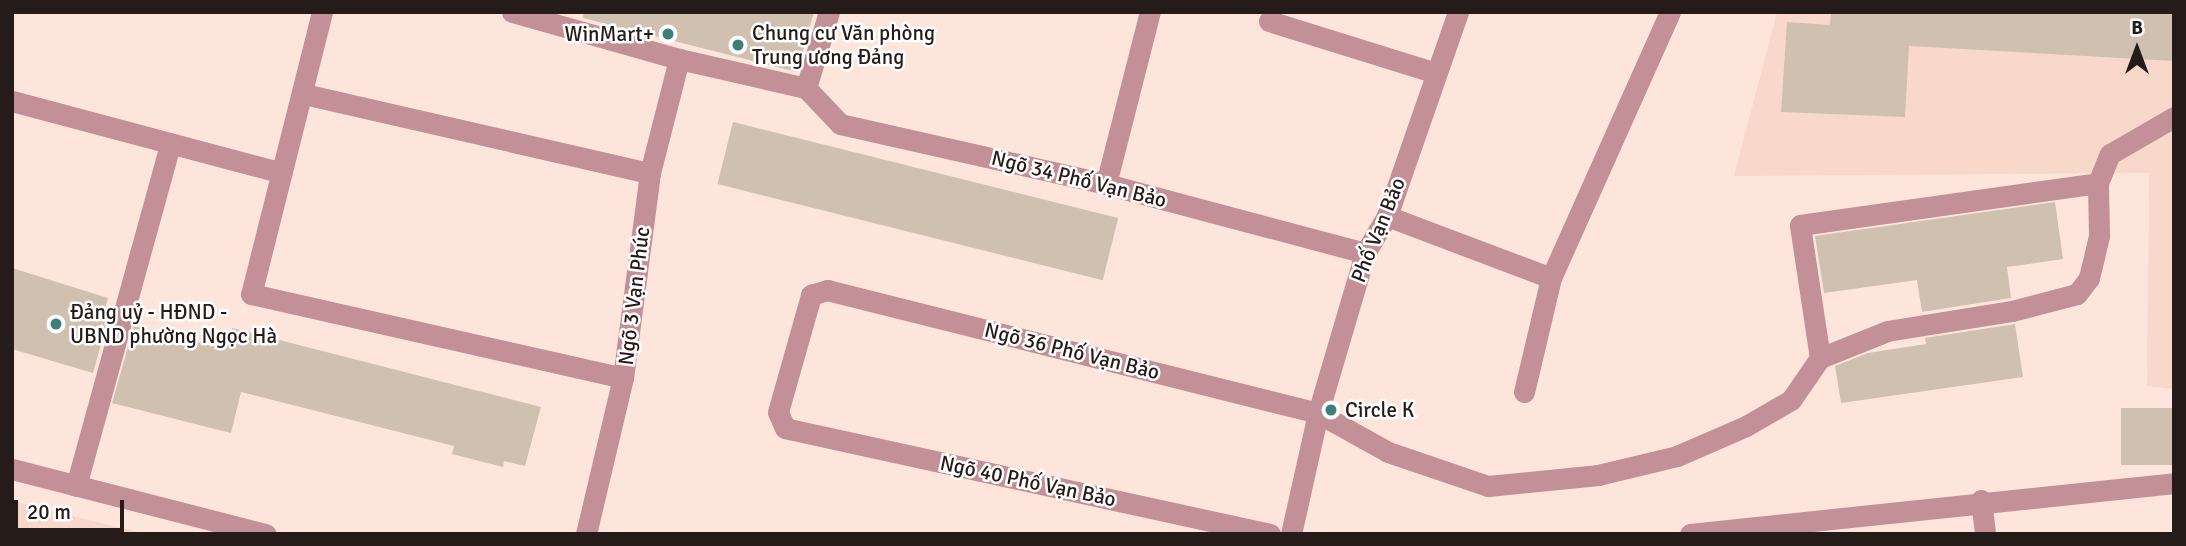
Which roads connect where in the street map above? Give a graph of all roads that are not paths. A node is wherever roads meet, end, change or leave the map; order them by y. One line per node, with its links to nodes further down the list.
1 (323, 12): 11 (street)
2 (829, 12): 10 (street)
3 (1150, 12): 18 (street)
4 (1458, 12): 9 (street, Phố Vạn Bảo)
5 (1670, 12): 21 (street)
6 (523, 14): 8 (street)
7 (1269, 21): 9 (street)
8 (679, 59): 10 (street); 16 (street, Ngõ 3 Vạn Phúc)
9 (1436, 74): 19 (street, Phố Vạn Bảo)
10 (806, 88): 18 (street, Ngõ 34 Phố Vạn Bảo)
11 (304, 94): 15 (street); 16 (street)
12 (12, 101): 14 (street)
13 (2174, 117): 17 (street)
14 (170, 145): 15 (street); 29 (street)
15 (282, 173): 23 (street)
16 (650, 173): 23 (street, Ngõ 3 Vạn Phúc)
17 (2098, 183): 22 (street); 22 (street)
18 (1106, 184): 20 (street, Ngõ 34 Phố Vạn Bảo)
19 (1387, 216): 20 (street, Phố Vạn Bảo); 21 (street)
20 (1365, 253): 25 (street, Phố Vạn Bảo)
21 (1551, 278): 24 (street)
22 (1820, 358): 25 (street, Ngõ 36 Phố Vạn Bảo)
23 (623, 378): 32 (street, Ngõ 3 Vạn Phúc)
24 (1524, 392)
25 (1318, 412): 26 (street, Ngõ 36 Phố Vạn Bảo); 34 (street, Phố Vạn Bảo)
26 (785, 428): 33 (street, Ngõ 40 Phố Vạn Bảo)
27 (12, 469): 29 (street)
28 (2174, 483): 30 (street)
29 (76, 486): 31 (street)
30 (1981, 500): 35 (street); 36 (street)
31 (267, 534)
32 (586, 534)
33 (1270, 534)
34 (1291, 534)
35 (1690, 534)
36 (1985, 534)

